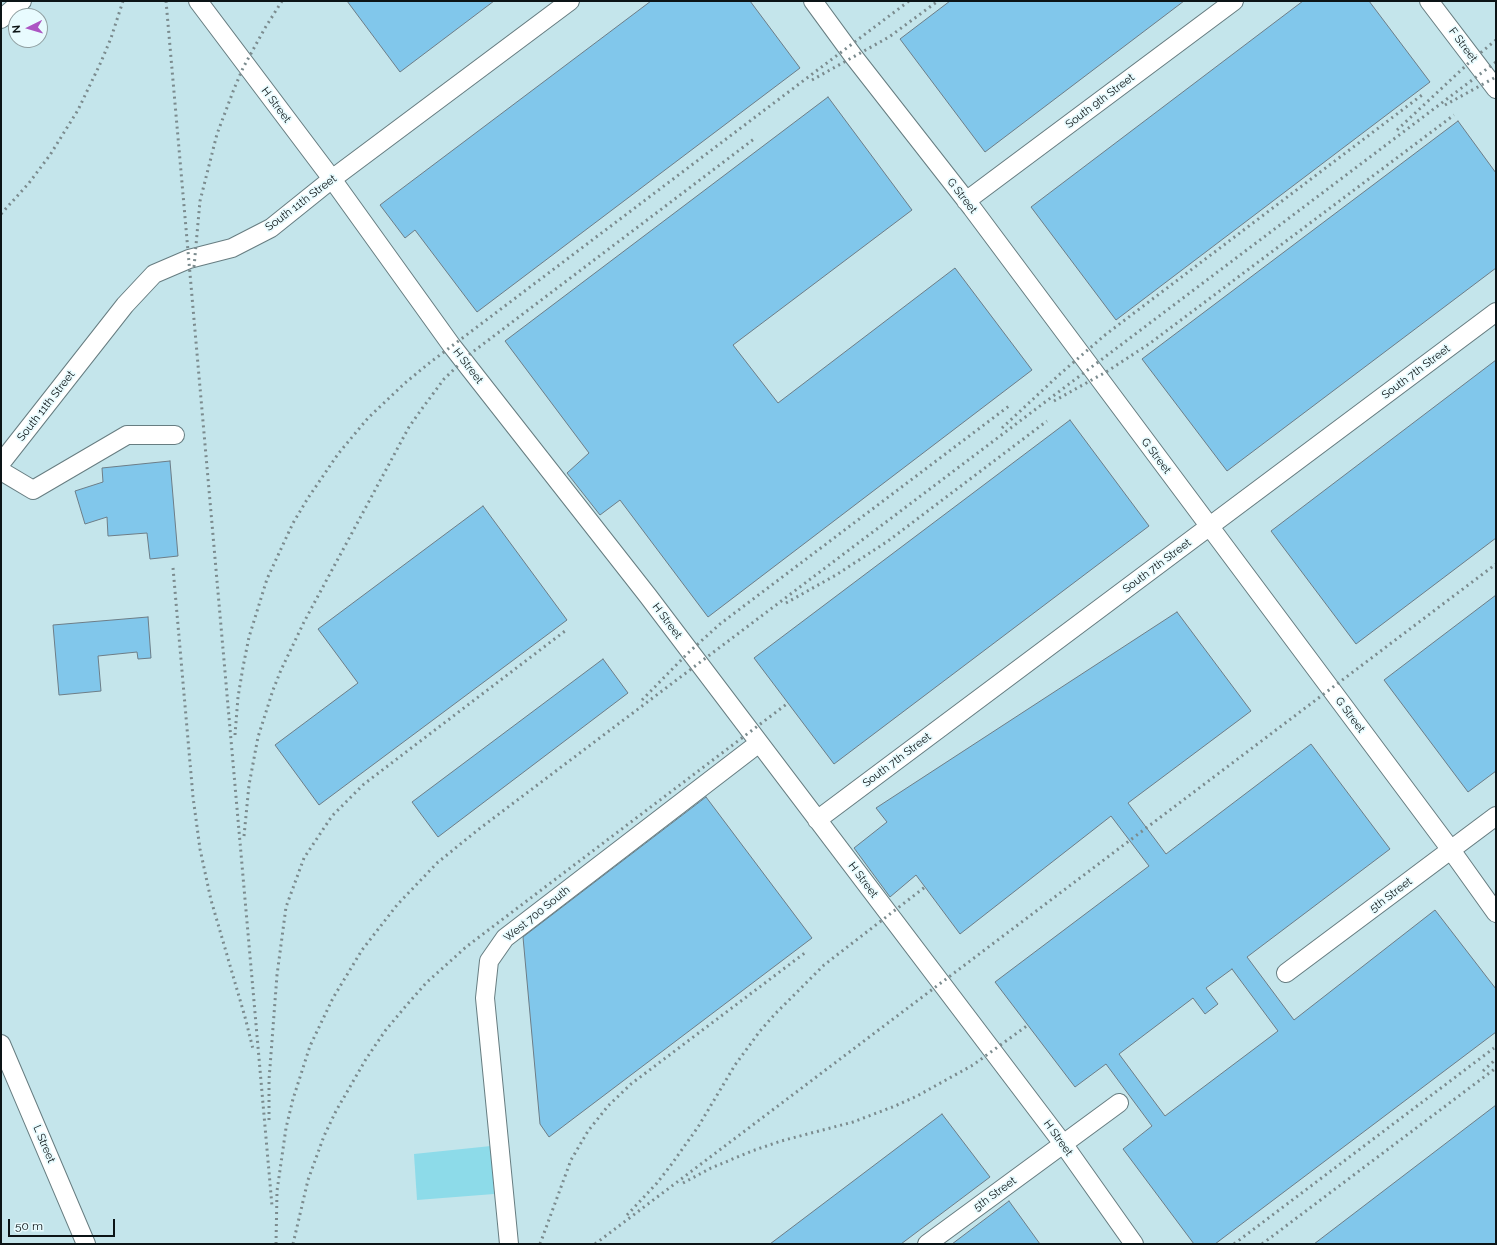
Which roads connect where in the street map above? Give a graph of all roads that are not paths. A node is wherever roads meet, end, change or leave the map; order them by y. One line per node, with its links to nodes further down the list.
1 (22, 1): 7 (lane)
2 (198, 1): 9 (lane, H Street)
3 (570, 1): 9 (lane, South 11th Street)
4 (813, 1): 10 (lane, G Street)
5 (1234, 1): 10 (lane, South 9th Street)
6 (1429, 1): 8 (lane, F Street)
7 (1, 19)
8 (1496, 89)
9 (332, 179): 13 (lane, South 11th Street); 16 (lane, H Street)
10 (966, 201): 15 (lane, G Street)
11 (1496, 312): 15 (lane, South 7th Street)
12 (175, 435): 14 (lane)
13 (1, 464)
14 (1, 471)
15 (1209, 526): 18 (lane, South 7th Street); 19 (lane, G Street)
16 (759, 742): 18 (lane, H Street); 26 (lane, West 700 South)
17 (1496, 816): 19 (lane, 5th Street)
18 (818, 820): 24 (lane, H Street)
19 (1451, 850): 20 (lane, G Street); 21 (lane, 5th Street)
20 (1496, 913)
21 (1286, 973)
22 (1, 1044): 25 (lane, L Street)
23 (1119, 1103): 24 (lane, 5th Street)
24 (1064, 1145): 27 (lane, 5th Street); 28 (lane, H Street)
25 (86, 1244)
26 (509, 1244)
27 (927, 1244)
28 (1134, 1244)

